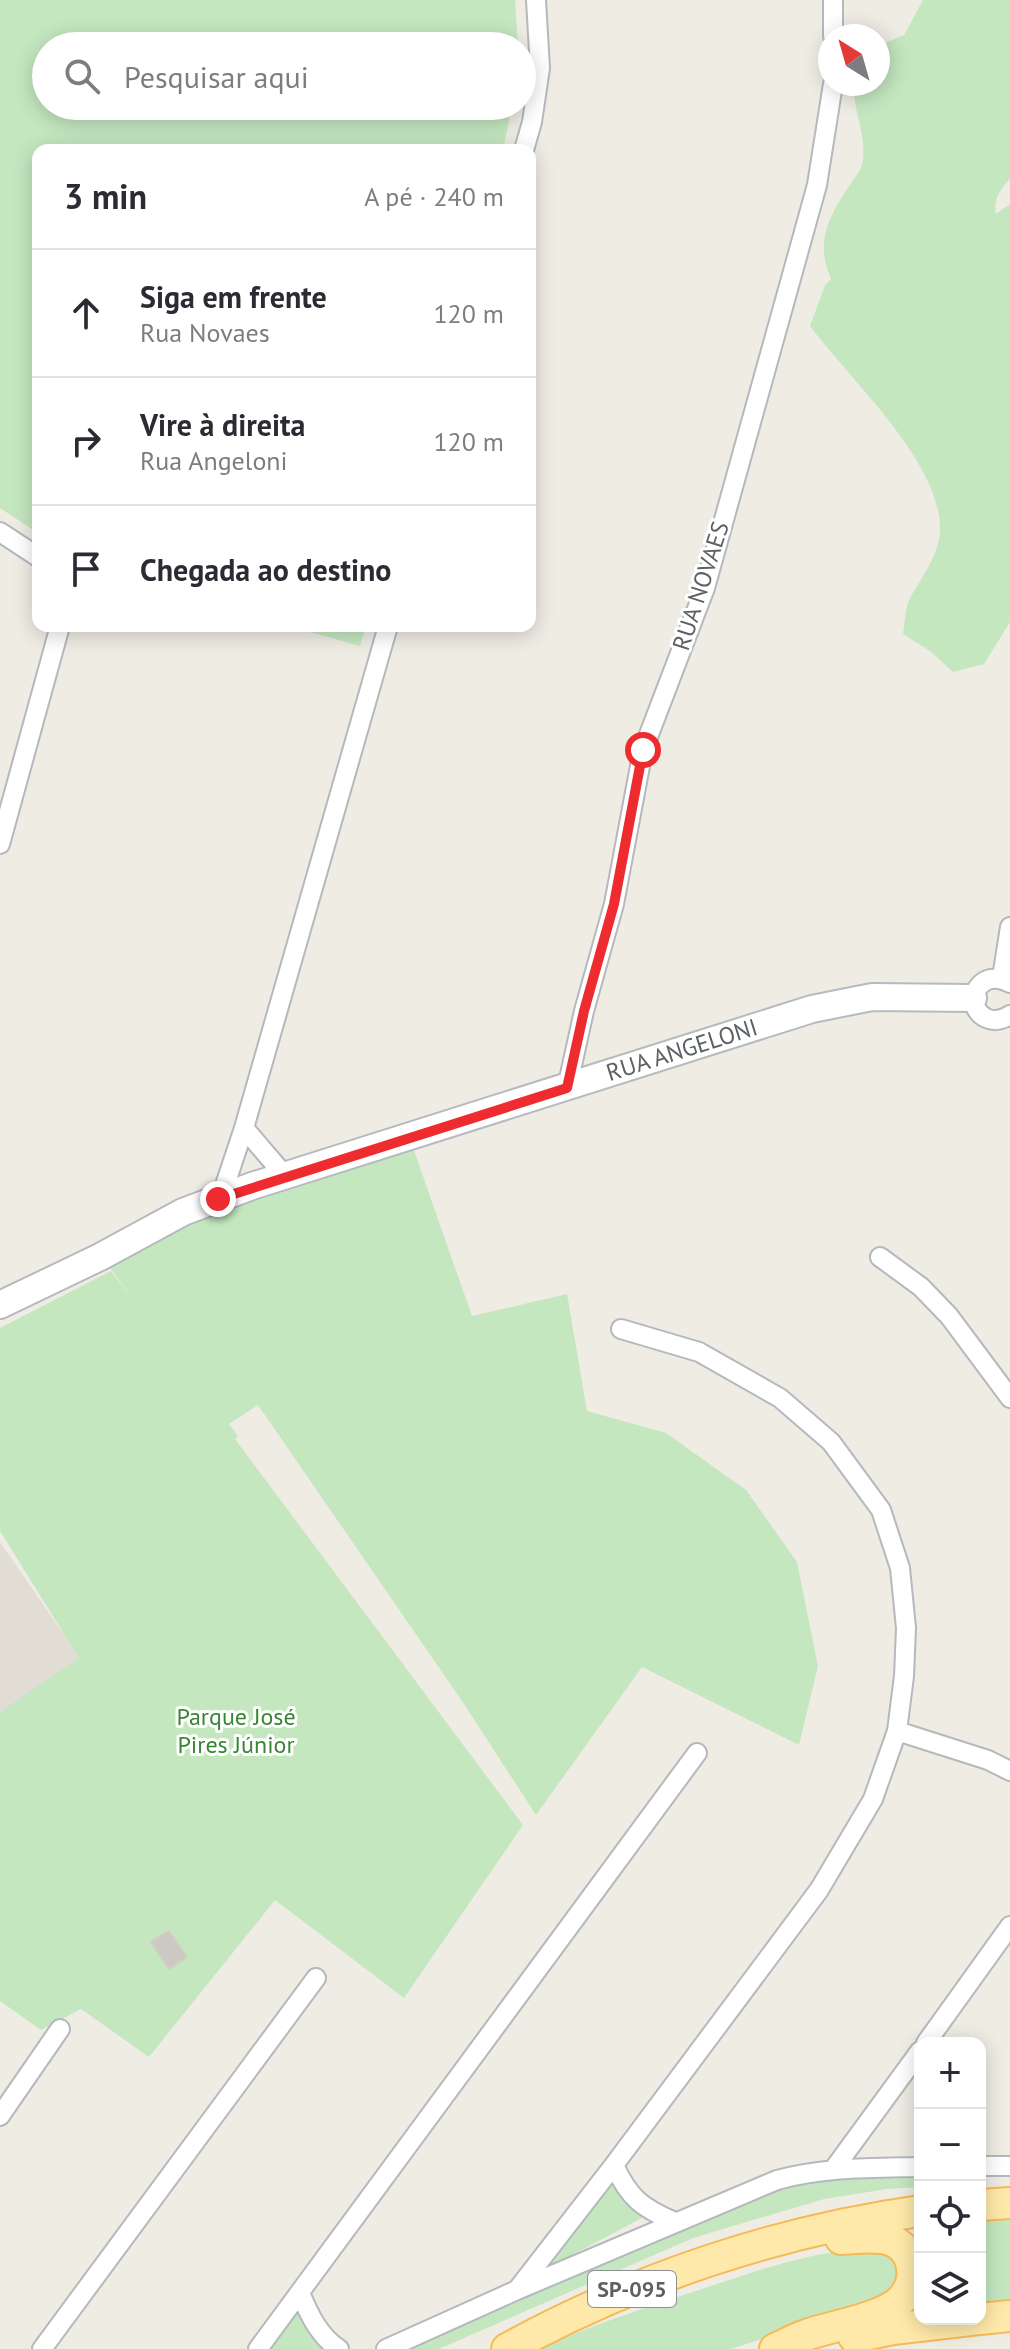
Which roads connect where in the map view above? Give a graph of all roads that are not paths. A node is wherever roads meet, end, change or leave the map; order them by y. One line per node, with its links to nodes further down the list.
1 (536, 0): 4 (street)
2 (833, 0): 3 (street)
3 (833, 24)
4 (536, 95)
5 (831, 96): 17 (street, RUA NOVAES)
6 (532, 120): 7 (street)
7 (526, 144)
8 (0, 532): 9 (street)
9 (32, 553)
10 (58, 632): 12 (street)
11 (386, 632): 18 (street)
12 (0, 844)
13 (1010, 927): 14 (street)
14 (1006, 981): 15 (street)
15 (973, 998): 16 (street); 17 (street, RUA ANGELONI)
16 (1009, 1018)
17 (567, 1088): 19 (street, RUA ANGELONI)
18 (244, 1128): 19 (street); 20 (street)
19 (285, 1176): 20 (street, RUA ANGELONI)
20 (221, 1197): 23 (street, RUA ANGELONI)
21 (880, 1257): 26 (street)
22 (0, 1287): 23 (street)
23 (26, 1292): 24 (street, RUA ANGELONI)
24 (0, 1305)
25 (621, 1329): 27 (street)
26 (1010, 1398)
27 (897, 1731): 29 (street); 36 (street)
28 (697, 1753): 47 (street)
29 (1010, 1771)
30 (1010, 1926): 33 (street)
31 (316, 1978): 51 (street)
32 (60, 2029): 35 (street)
33 (930, 2037)
34 (914, 2059): 40 (street)
35 (0, 2116)
36 (614, 2165): 44 (street); 46 (street)
37 (986, 2166): 38 (street)
38 (1010, 2166)
39 (914, 2167): 40 (street)
40 (833, 2170): 44 (street)
41 (1010, 2203): 42 (main road)
42 (986, 2205)
43 (914, 2212): 45 (main road, SP-095)
44 (675, 2222): 46 (street)
45 (763, 2245): 55 (main road, SP-095); 56 (main road)
46 (517, 2290): 54 (street)
47 (300, 2293): 52 (street); 53 (street)
48 (1010, 2316): 49 (main road)
49 (986, 2318)
50 (928, 2325): 57 (main road)
51 (42, 2349)
52 (258, 2349)
53 (339, 2349)
54 (386, 2349)
55 (507, 2349)
56 (775, 2349)
57 (801, 2349)

